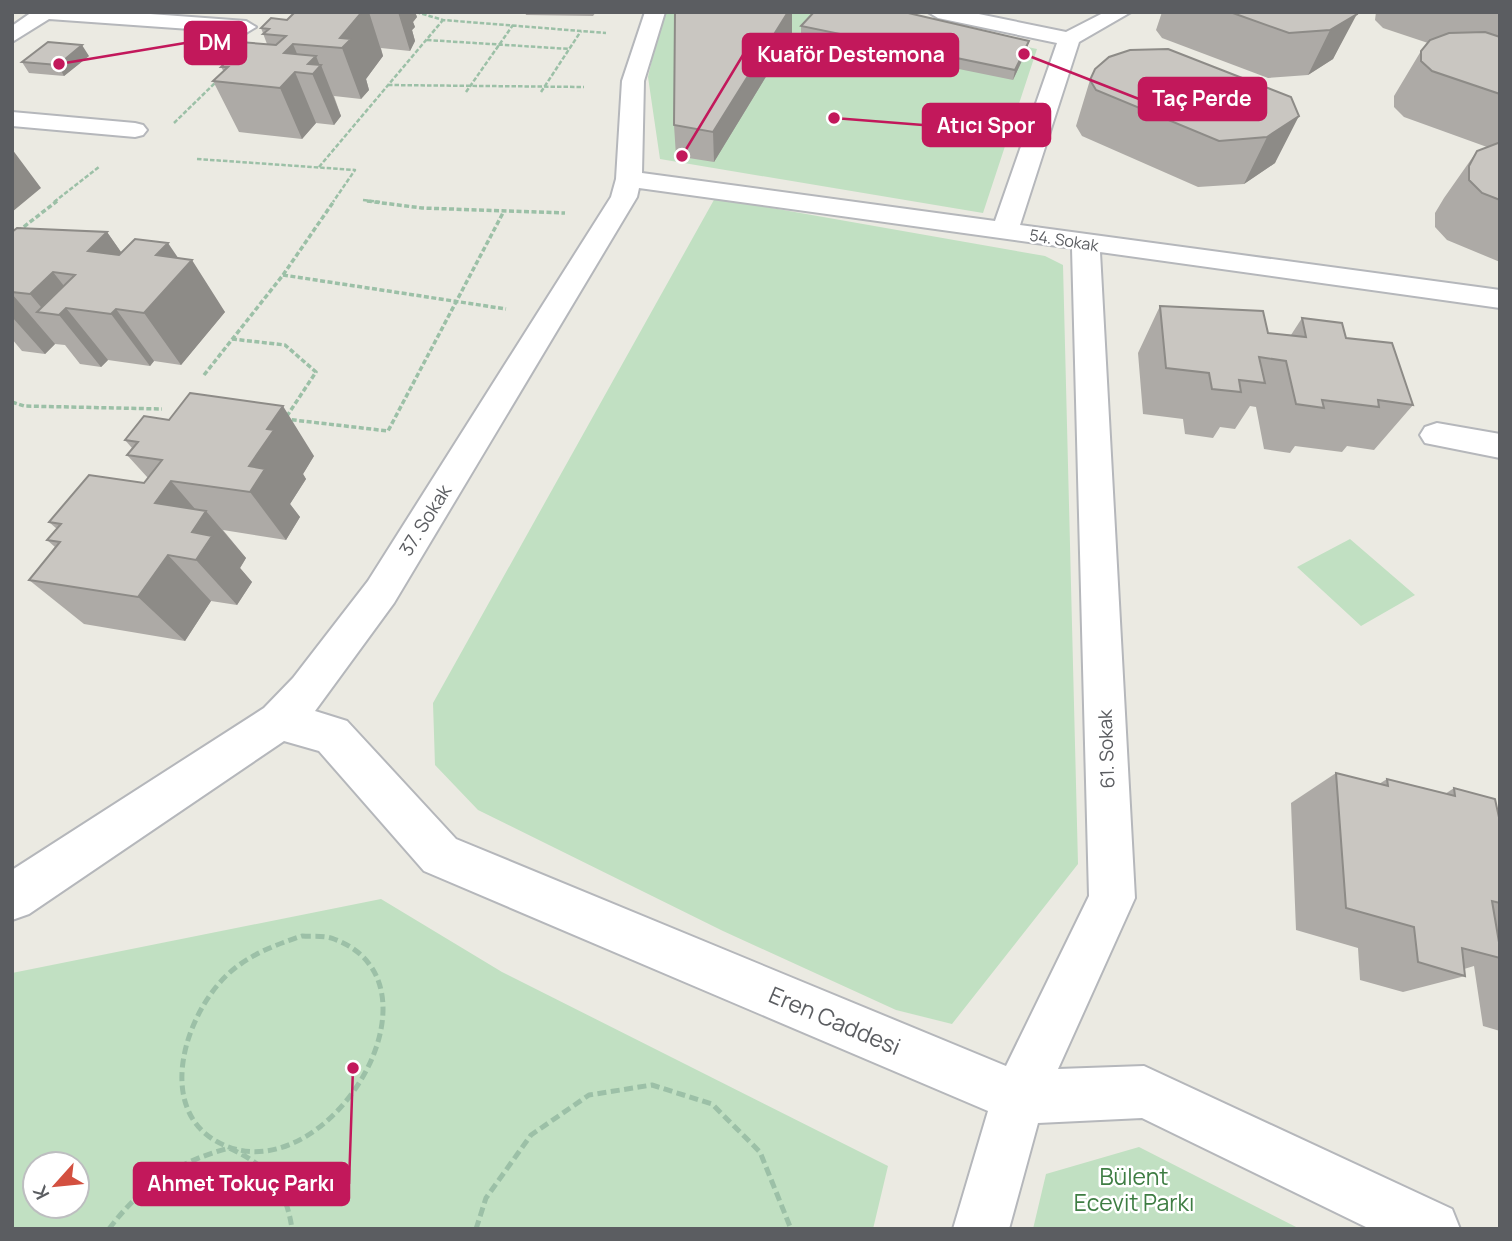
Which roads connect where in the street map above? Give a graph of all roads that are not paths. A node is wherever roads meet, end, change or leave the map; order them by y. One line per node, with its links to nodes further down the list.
1 (655, 12): 10 (street, 37. Sokak)
2 (939, 12): 7 (street)
3 (1121, 12): 7 (street)
4 (45, 13): 5 (street); 6 (street)
5 (246, 27)
6 (12, 36)
7 (1069, 39): 11 (street)
8 (12, 120): 9 (street)
9 (135, 130)
10 (629, 179): 11 (street, 54. Sokak); 16 (street, 37. Sokak)
11 (1006, 230): 12 (street, 54. Sokak)
12 (1086, 243): 13 (street, 54. Sokak); 18 (street, 61. Sokak)
13 (1500, 299)
14 (1437, 435): 15 (street)
15 (1500, 446)
16 (279, 721): 17 (street, 37. Sokak); 18 (street, Eren Caddesi)
17 (12, 897)
18 (1018, 1097): 19 (street, 61. Sokak); 20 (street, Eren Caddesi)
19 (981, 1229)
20 (1432, 1229)

